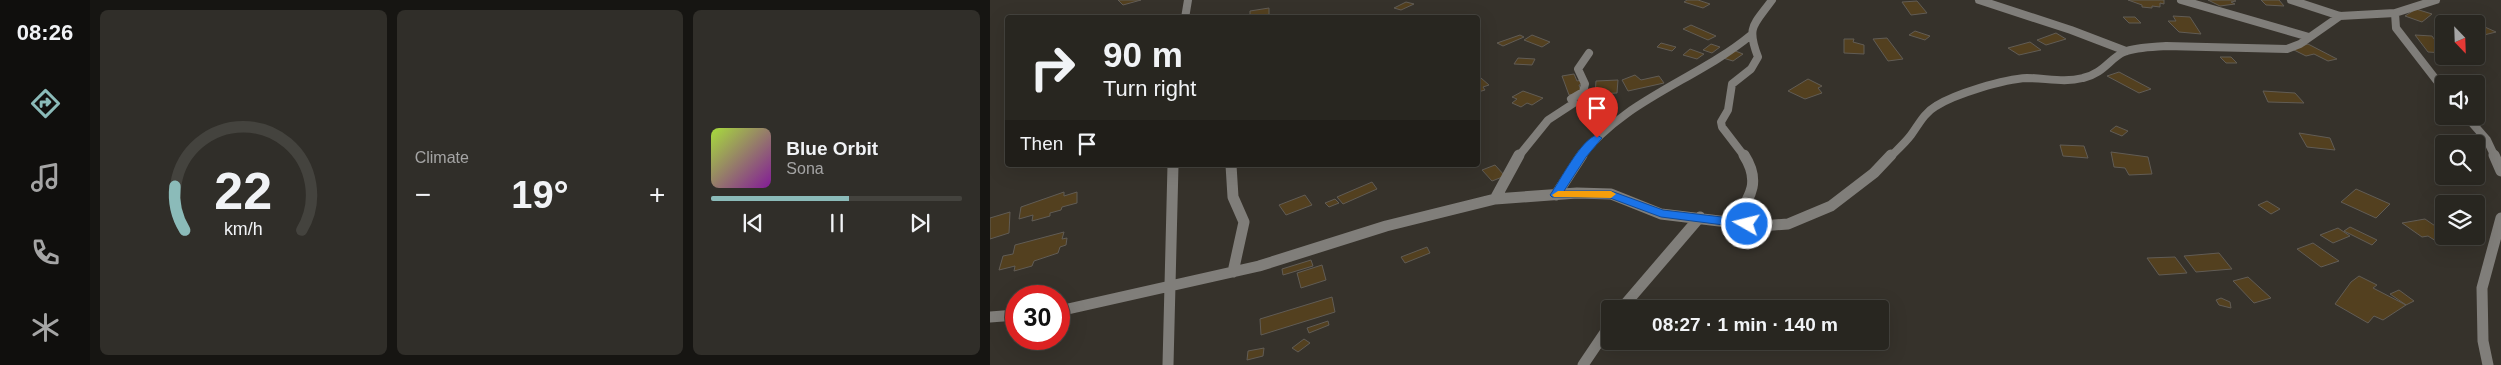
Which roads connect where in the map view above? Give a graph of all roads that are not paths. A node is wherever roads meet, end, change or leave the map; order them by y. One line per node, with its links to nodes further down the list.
1 (1188, 0): 8 (street)
2 (1772, 0): 10 (street)
3 (1979, 0): 12 (street)
4 (2181, 0): 11 (street)
5 (2291, 0): 9 (street)
6 (2436, 0): 7 (street)
7 (2395, 12): 9 (street); 14 (street)
8 (1186, 15)
9 (2340, 16): 11 (street)
10 (1751, 35): 19 (street); 23 (street)
11 (2309, 37): 12 (street)
12 (2126, 51): 23 (street)
13 (1589, 53): 20 (street)
14 (2435, 79)
15 (2474, 125): 18 (street)
16 (1173, 167): 25 (street)
17 (1230, 167): 24 (street)
18 (2501, 171)
19 (1556, 195): 20 (street); 21 (street)
20 (1495, 199): 24 (street)
21 (1700, 217): 23 (street); 26 (street)
22 (2501, 218): 33 (street)
23 (1734, 222)
24 (1233, 272): 25 (street)
25 (1171, 286): 27 (street); 31 (street)
26 (1629, 300)
27 (1070, 309)
28 (1005, 315): 29 (street)
29 (990, 317)
30 (1601, 338): 32 (street)
31 (1168, 365)
32 (1583, 365)
33 (2488, 365)

